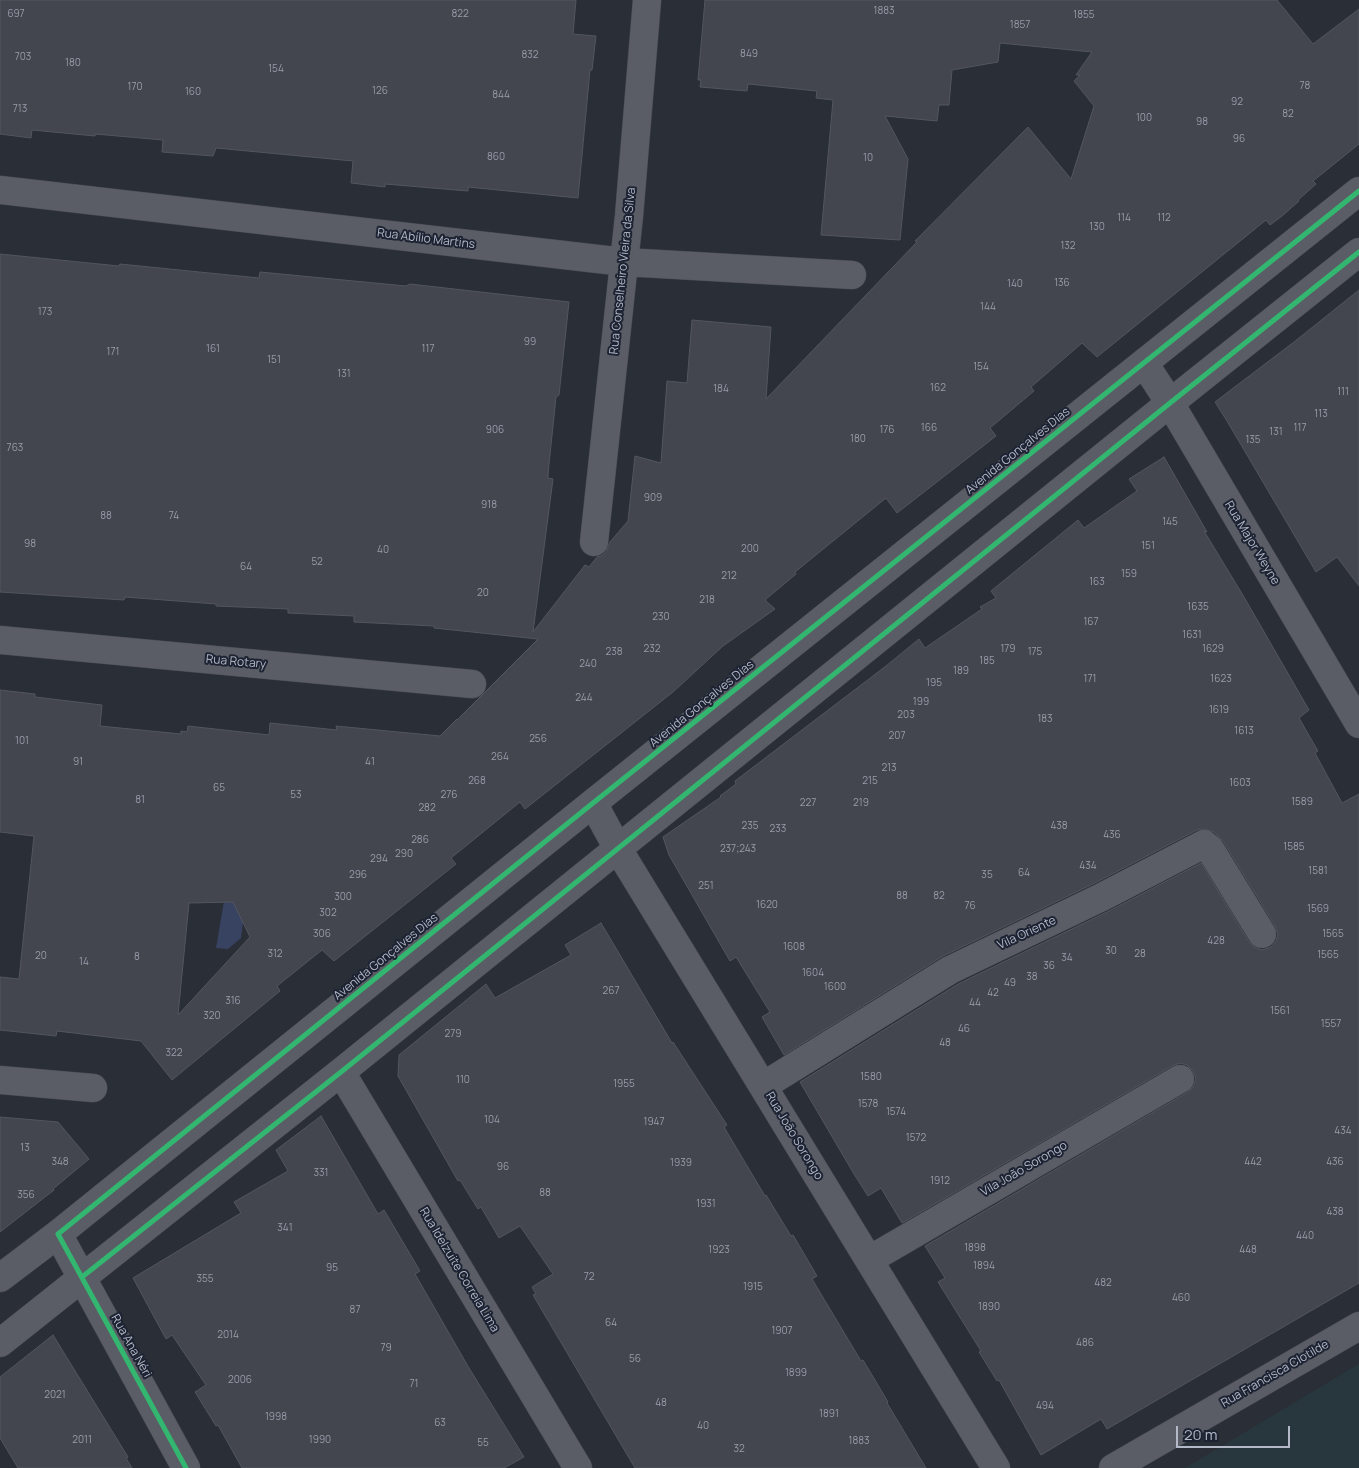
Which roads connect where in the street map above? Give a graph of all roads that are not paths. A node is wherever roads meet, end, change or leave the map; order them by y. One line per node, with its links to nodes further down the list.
1 (647, 0): 5 (street, Rua Conselheiro Vieira da Silva)
2 (0, 190): 5 (street, Rua Abílio Martins)
3 (1359, 191): 7 (street, Avenida Gonçalves Dias)
4 (1359, 252): 8 (street)
5 (624, 262): 6 (street, Rua Abílio Martins); 9 (street, Rua Conselheiro Vieira da Silva)
6 (852, 275)
7 (1144, 363): 8 (street, Rua Major Weyne); 13 (street, Avenida Gonçalves Dias)
8 (1170, 402): 12 (street, Rua Major Weyne); 14 (street)
9 (594, 542)
10 (0, 640): 11 (street, Rua Rotary)
11 (472, 684)
12 (1359, 724)
13 (593, 803): 14 (street, Rua João Sorongo); 21 (street, Avenida Gonçalves Dias)
14 (618, 849): 16 (street); 19 (street, Rua João Sorongo)
15 (1262, 934): 19 (street, Vila Oriente)
16 (341, 1072): 23 (street); 28 (street, Rua Idelzuite Correia Lima)
17 (1180, 1079): 22 (street, Vila João Sorongo)
18 (0, 1080): 20 (street)
19 (763, 1086): 22 (street, Rua João Sorongo)
20 (93, 1088)
21 (58, 1234): 23 (street, Rua Ana Néri); 24 (street, Avenida Gonçalves Dias)
22 (868, 1260): 29 (street, Rua João Sorongo)
23 (82, 1277): 26 (street); 27 (street, Rua Ana Néri)
24 (0, 1278)
25 (1359, 1326): 30 (street, Rua Francisca Clotilde)
26 (0, 1343)
27 (186, 1468)
28 (578, 1468)
29 (996, 1468)
30 (1113, 1468)

